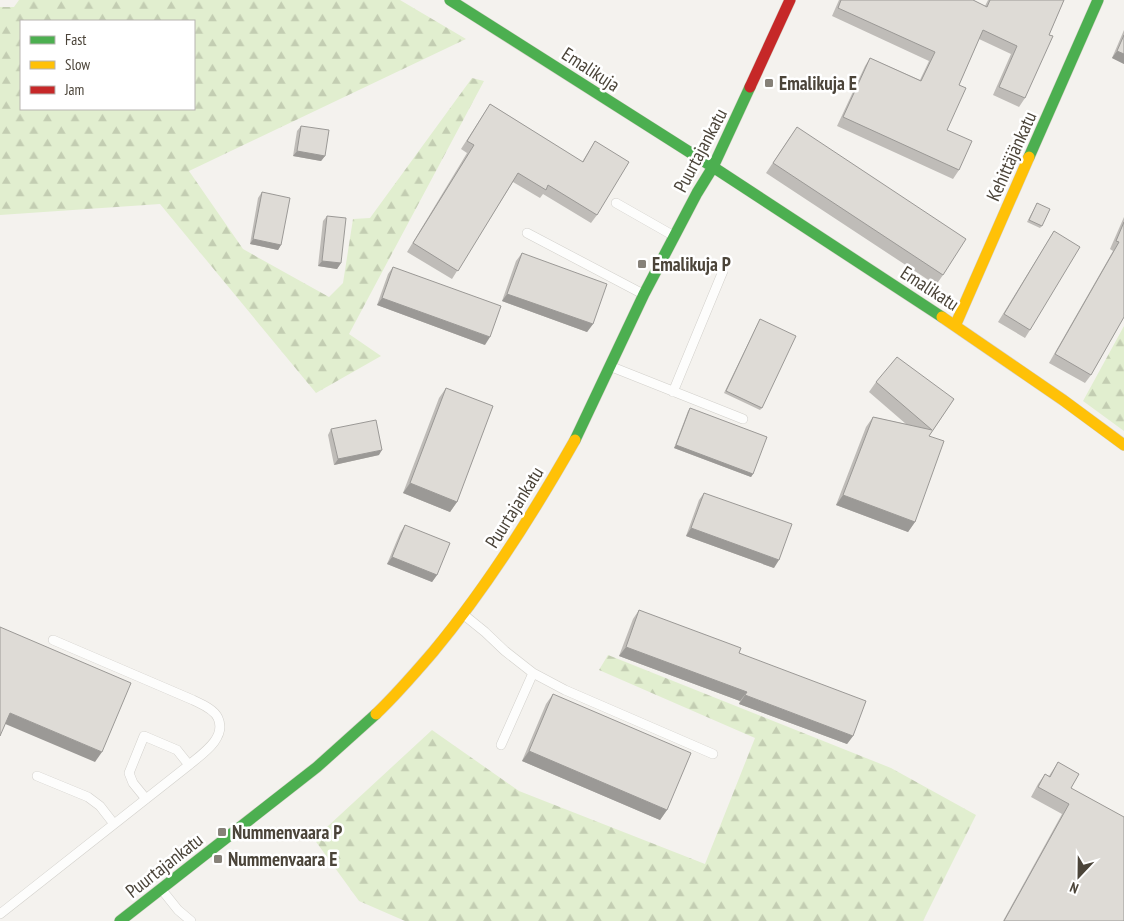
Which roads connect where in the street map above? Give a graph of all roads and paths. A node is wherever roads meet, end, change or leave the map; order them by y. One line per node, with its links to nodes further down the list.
1 (450, 0): 4 (street, Emalikuja)
2 (790, 0): 4 (street, Puurtajankatu)
3 (1098, 0): 10 (street, Kehittäjänkatu)
4 (713, 167): 7 (street, Puurtajankatu); 10 (street, Emalikatu)
5 (616, 203): 7 (lane)
6 (527, 233): 9 (lane)
7 (674, 236): 9 (street, Puurtajankatu)
8 (723, 271): 12 (lane)
9 (644, 294): 11 (street, Puurtajankatu)
10 (955, 326): 14 (street, Emalikatu)
11 (609, 366): 12 (lane); 15 (street, Puurtajankatu)
12 (674, 392): 13 (lane)
13 (743, 419)
14 (1124, 445)
15 (464, 615): 17 (lane); 24 (street, Puurtajankatu)
16 (52, 640): 20 (lane)
17 (533, 672): 18 (lane); 19 (lane)
18 (501, 745)
19 (713, 754)
20 (189, 765): 22 (lane); 22 (lane)
21 (38, 776): 23 (lane)
22 (146, 799): 23 (lane)
23 (114, 824): 25 (lane)
24 (162, 889): 26 (street, Puurtajankatu); 27 (lane)
25 (0, 914)
26 (120, 921)
27 (191, 921)

